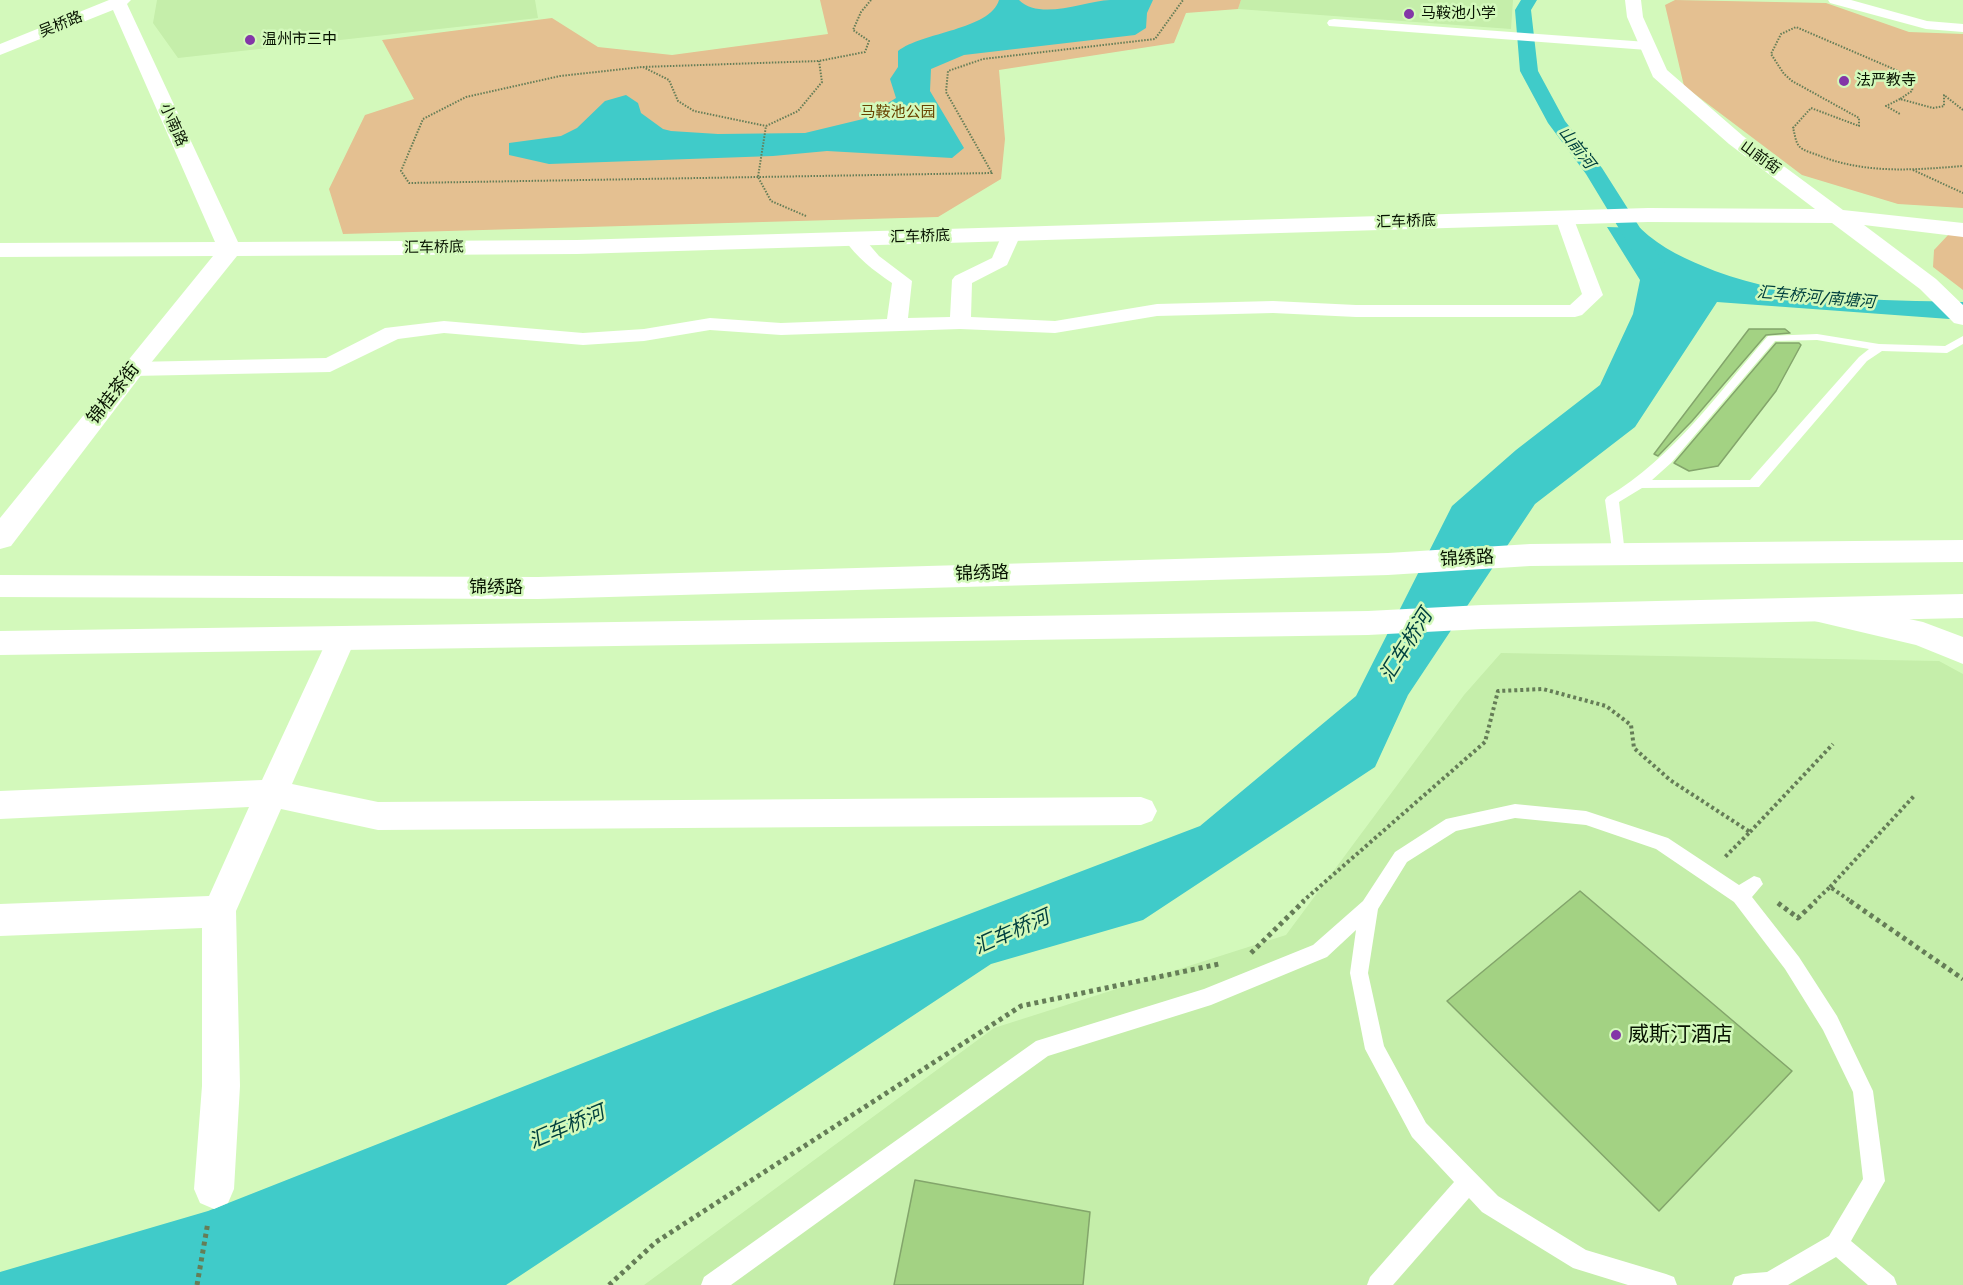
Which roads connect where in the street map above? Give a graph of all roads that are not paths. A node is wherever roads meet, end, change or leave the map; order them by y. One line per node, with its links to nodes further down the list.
1 (92, 0): 7 (main road, 吴桥路)
2 (1633, 0): 8 (main road, 山前街)
3 (1834, 0): 6 (street)
4 (120, 1): 9 (main road, 吴桥路); 16 (main road, 小南路)
5 (1334, 23): 8 (street)
6 (1963, 28)
7 (0, 34)
8 (1647, 46): 10 (main road, 山前街)
9 (0, 50)
10 (1840, 216): 11 (main road, 汇车桥底); 12 (main road, 汇车桥底); 17 (main road, 山前街)
11 (1572, 217): 13 (main road, 汇车桥底); 20 (street)
12 (1956, 230): 17 (main road)
13 (1011, 234): 14 (main road, 汇车桥底); 20 (street)
14 (854, 239): 16 (main road, 汇车桥底); 19 (street)
15 (0, 250): 16 (main road, 汇车桥底)
16 (230, 250): 23 (main road, 锦桂茶街)
17 (1931, 286): 18 (main road, 山前街)
18 (1963, 318)
19 (897, 324): 20 (street); 23 (street)
20 (960, 324)
21 (1963, 339): 22 (lane)
22 (1879, 346): 24 (lane); 24 (lane)
23 (133, 369): 25 (main road, 锦桂茶街)
24 (1639, 484): 27 (lane)
25 (0, 540)
26 (1963, 551): 27 (main road, 锦绣路)
27 (1618, 554): 28 (main road, 锦绣路)
28 (0, 586)
29 (1963, 606): 30 (main road)
30 (1810, 609): 31 (main road); 33 (main road)
31 (342, 638): 32 (main road); 34 (street)
32 (0, 643)
33 (1963, 651)
34 (272, 793): 35 (street); 36 (street); 38 (street)
35 (1141, 811)
36 (5, 812)
37 (1369, 907): 40 (lane); 42 (lane); 43 (lane)
38 (219, 910): 39 (street); 41 (street)
39 (0, 920)
40 (1469, 1182): 44 (lane); 45 (lane)
41 (214, 1189)
42 (1838, 1244): 46 (lane); 47 (lane)
43 (712, 1285)
44 (1378, 1285)
45 (1666, 1285)
46 (1743, 1285)
47 (1886, 1285)

